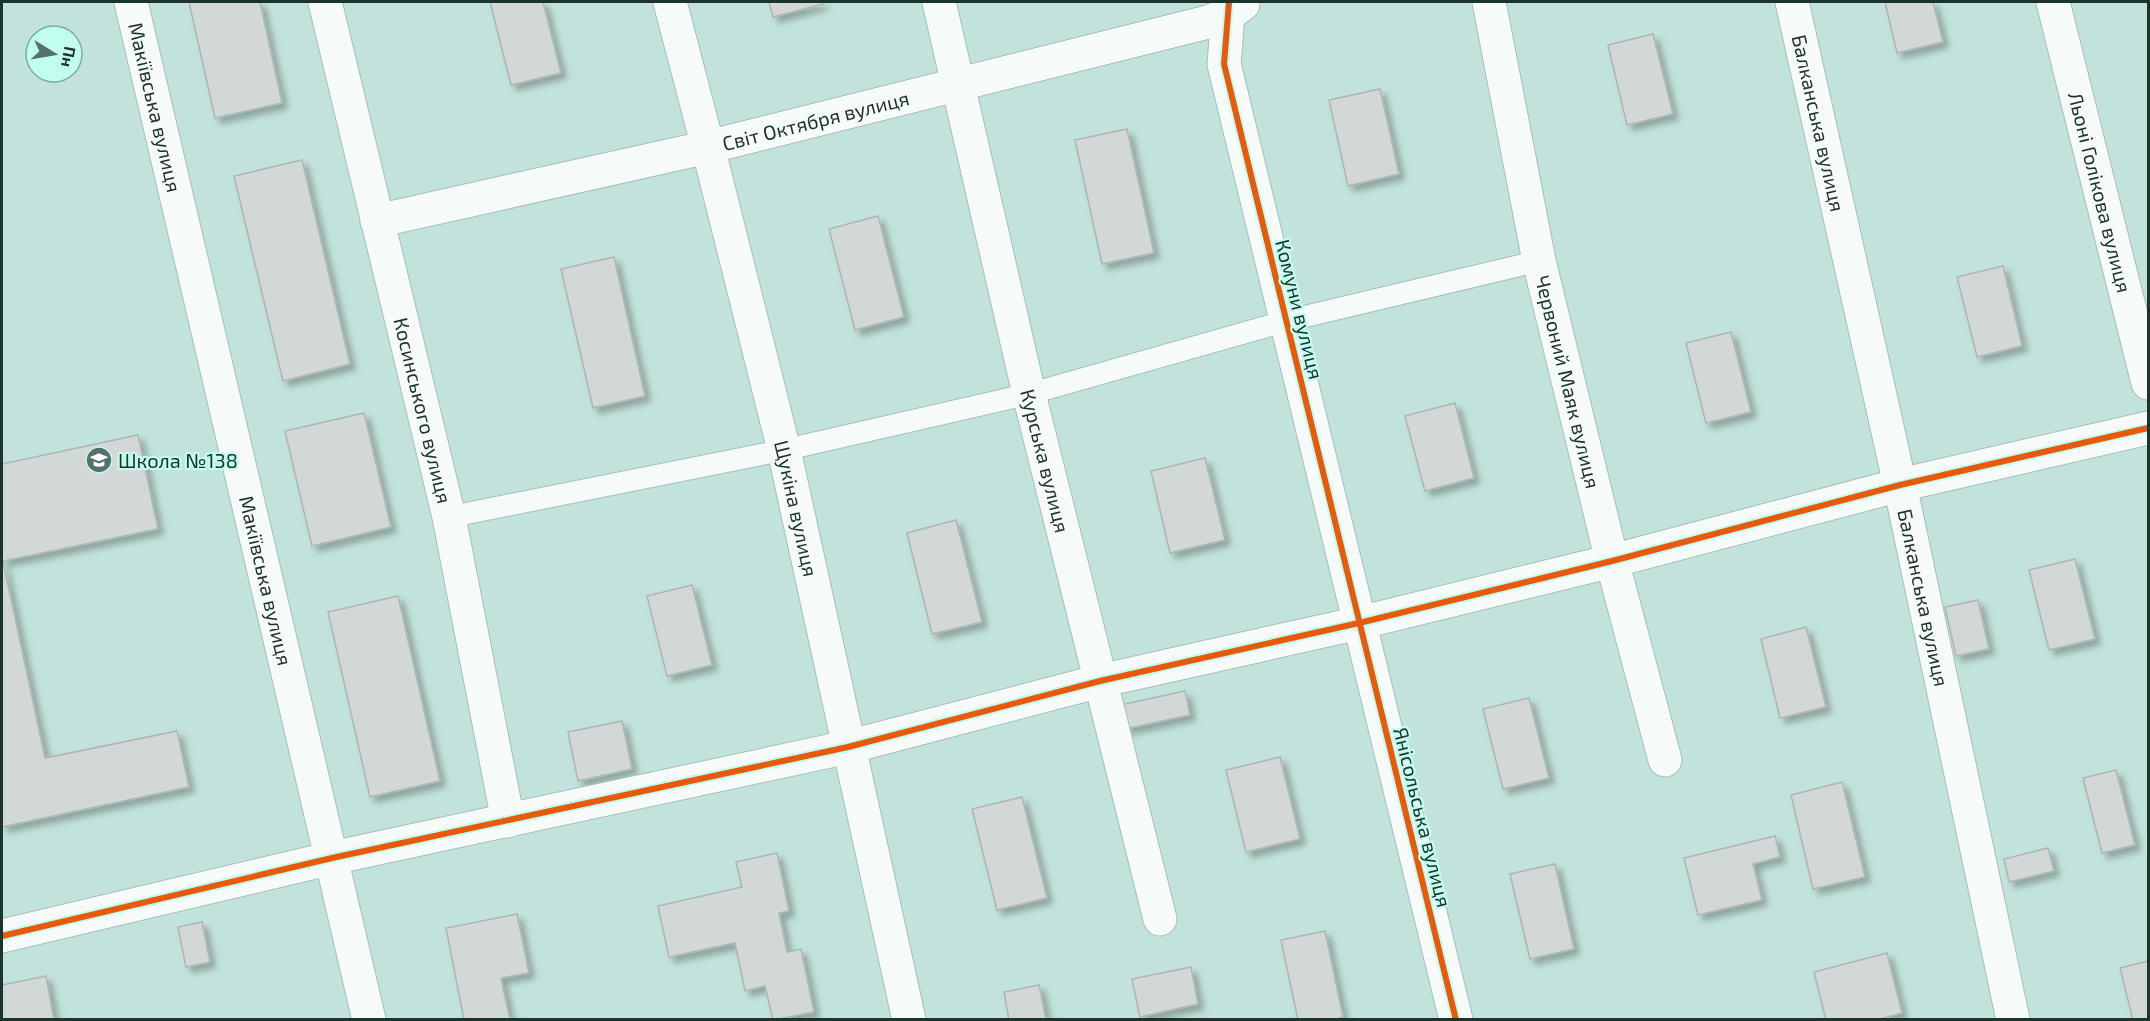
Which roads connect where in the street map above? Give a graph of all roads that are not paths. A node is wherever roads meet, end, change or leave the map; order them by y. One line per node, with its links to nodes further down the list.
1 (131, 2): 26 (street, Макіївська вулиця)
2 (325, 2): 11 (street, Косинського вулиця)
3 (670, 2): 10 (street, Щукіна вулиця)
4 (939, 2): 9 (street, Курська вулиця)
5 (1489, 2): 12 (street, Червоний Маяк вулиця)
6 (1792, 2): 18 (street, Балканська вулиця)
7 (2053, 2): 14 (street, Льоні Голікова вулиця)
8 (1235, 6): 9 (street, Світ Октября вулиця); 13 (street, Комуни вулиця)
9 (959, 84): 10 (street, Світ Октября вулиця); 15 (street, Курська вулиця)
10 (708, 147): 11 (street, Світ Октября вулиця); 17 (street, Щукіна вулиця)
11 (376, 221): 19 (street, Косинського вулиця)
12 (1539, 261): 13 (lane); 20 (street, Червоний Маяк вулиця)
13 (1286, 321): 15 (lane); 21 (street, Комуни вулиця)
14 (2148, 383)
15 (1029, 394): 17 (lane); 22 (street, Курська вулиця)
16 (2148, 428): 18 (street)
17 (784, 450): 19 (lane); 23 (street, Щукіна вулиця)
18 (1900, 485): 20 (street); 32 (street, Балканська вулиця)
19 (449, 517): 25 (street, Косинського вулиця)
20 (1612, 561): 21 (street); 24 (street, Червоний Маяк вулиця)
21 (1359, 623): 22 (street); 31 (street, Янісольська вулиця)
22 (1100, 681): 23 (street); 27 (street, Курська вулиця)
23 (848, 747): 25 (street); 30 (street, Щукіна вулиця)
24 (1665, 760)
25 (508, 821): 26 (street)
26 (332, 858): 28 (street); 29 (street, Макіївська вулиця)
27 (1160, 919)
28 (2, 936)
29 (369, 1020)
30 (909, 1020)
31 (1456, 1020)
32 (2013, 1020)

